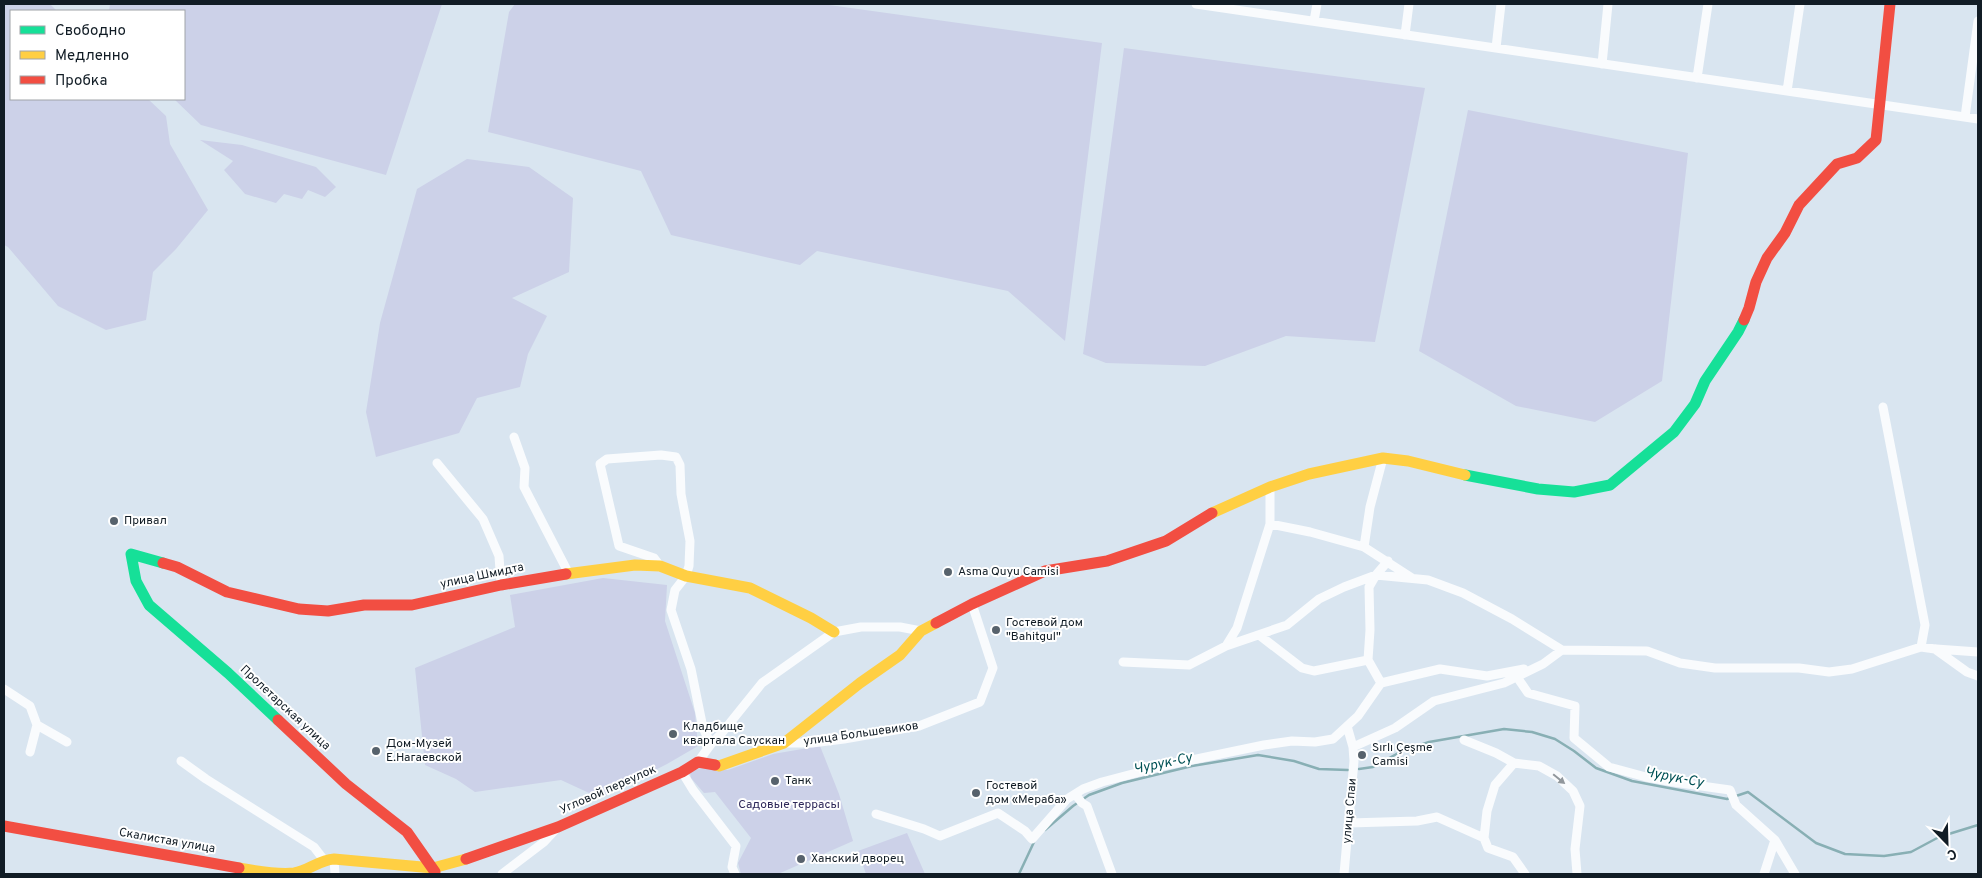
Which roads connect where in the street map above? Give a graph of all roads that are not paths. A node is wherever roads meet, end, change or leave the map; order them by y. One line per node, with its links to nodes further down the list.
1 (1196, 4): 9 (street)
2 (1317, 4): 10 (street)
3 (1409, 4): 12 (street)
4 (1502, 4): 13 (street)
5 (1608, 4): 14 (street)
6 (1708, 4): 15 (street)
7 (1800, 4): 16 (street)
8 (1890, 4): 17 (street)
9 (1228, 6): 10 (street)
10 (1314, 21): 12 (street)
11 (1978, 21): 18 (street)
12 (1405, 34): 13 (street)
13 (1496, 48): 14 (street)
14 (1602, 64): 15 (street)
15 (1698, 78): 16 (street)
16 (1787, 91): 17 (street)
17 (1879, 104): 18 (street); 22 (street)
18 (1965, 117): 19 (street)
19 (1978, 118)
20 (1883, 407): 40 (street)
21 (514, 437): 30 (street)
22 (1383, 458): 24 (street); 26 (street)
23 (437, 463): 34 (street)
24 (1270, 487): 25 (street); 35 (street)
25 (1270, 524): 26 (street); 39 (street)
26 (1364, 547): 28 (street)
27 (131, 554): 34 (street, улица Шмидта); 71 (street, Пролетарская улица)
28 (1388, 561): 31 (street); 33 (street)
29 (660, 566): 30 (street, улица Шмидта); 32 (street, улица Шмидта); 32 (street)
30 (569, 574): 34 (street, улица Шмидта)
31 (1376, 575): 33 (street); 38 (street); 44 (street)
32 (686, 576): 37 (street, улица Шмидта); 56 (street)
33 (1412, 578): 42 (street)
34 (501, 586)
35 (972, 604): 36 (street); 55 (street, улица Большевиков)
36 (921, 631): 37 (street); 55 (street)
37 (834, 632): 56 (street)
38 (1260, 635): 39 (street); 44 (street)
39 (1226, 646): 45 (street)
40 (1921, 648): 41 (street); 42 (street)
41 (1936, 649): 43 (street); 47 (street)
42 (1562, 650): 46 (street)
43 (1978, 652)
44 (1368, 660): 49 (street)
45 (1124, 662)
46 (1543, 664): 48 (street); 49 (street)
47 (1978, 676)
48 (1518, 677): 57 (street); 69 (street)
49 (1381, 683): 52 (street)
50 (4, 689): 51 (street)
51 (37, 725): 54 (street); 58 (street)
52 (1348, 726): 57 (street, улица Спаи); 63 (street)
53 (1464, 740): 61 (street)
54 (67, 742)
55 (784, 743): 60 (street)
56 (710, 744): 60 (street)
57 (1353, 747): 65 (street, улица Спаи)
58 (30, 752)
59 (181, 761): 70 (street)
60 (698, 762): 62 (street, Угловой переулок)
61 (1514, 763): 68 (street); 78 (street, one-way to 78)
62 (682, 772): 67 (street, Угловой переулок); 74 (street)
63 (1078, 798): 64 (street); 75 (street)
64 (876, 814)
65 (1348, 823): 68 (street); 76 (street, улица Спаи)
66 (4, 826): 70 (street, Скалистая улица)
67 (558, 827): 71 (street); 73 (street, Угловой переулок)
68 (1484, 838): 77 (street)
69 (1776, 840): 79 (street); 80 (street)
70 (329, 860): 71 (street, Скалистая улица); 72 (street)
71 (435, 871)
72 (335, 874)
73 (502, 874)
74 (735, 874)
75 (1112, 874)
76 (1344, 874)
77 (1525, 874)
78 (1577, 874)
79 (1764, 874)
80 (1795, 874)

